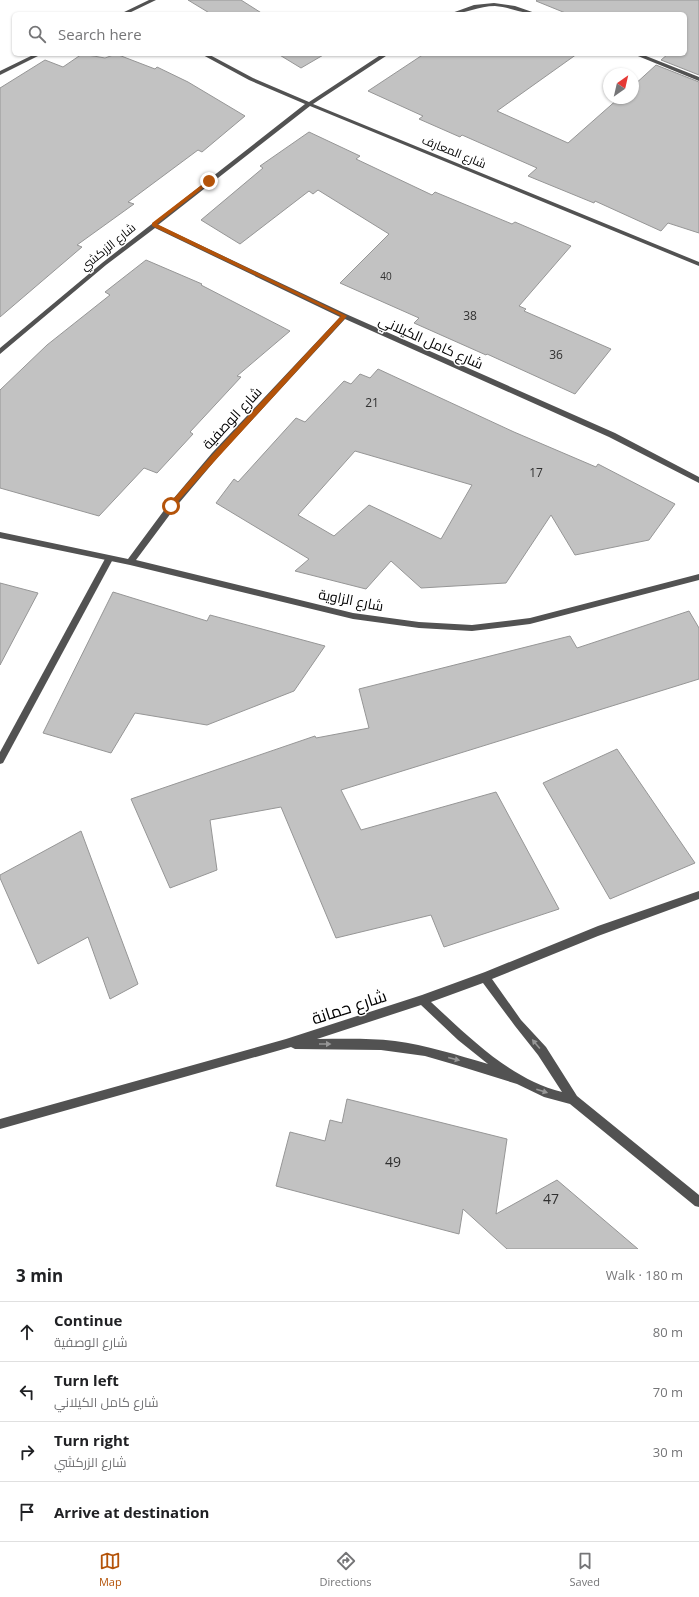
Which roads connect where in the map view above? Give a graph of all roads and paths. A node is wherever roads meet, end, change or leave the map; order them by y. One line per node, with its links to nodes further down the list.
1 (153, 0): 3 (street)
2 (496, 2): 4 (street); 5 (street)
3 (129, 12)
4 (458, 12)
5 (530, 12)
6 (35, 56): 10 (street)
7 (208, 56): 12 (street, شارع المعارف)
8 (383, 56): 12 (street, شارع الزركشي)
9 (641, 56): 11 (street)
10 (0, 73)
11 (699, 79)
12 (309, 104): 13 (street, شارع الزركشي); 14 (street, شارع المعارف)
13 (154, 225): 15 (street, شارع كامل الكيلاني); 16 (street, شارع الزركشي)
14 (699, 264)
15 (344, 316): 17 (street, شارع كامل الكيلاني); 20 (street, شارع الوصفية)
16 (0, 352)
17 (699, 480)
18 (0, 535): 19 (street, شارع الزاوية)
19 (109, 559): 20 (street, شارع الزاوية); 22 (street)
20 (130, 562): 21 (street, شارع الزاوية)
21 (699, 577)
22 (0, 760)
23 (699, 895): 24 (street, شارع حمانة)
24 (485, 977): 25 (street, شارع حمانة); 28 (street, one-way to 24)
25 (422, 1000): 26 (street, شارع حمانة); 27 (street)
26 (286, 1044): 27 (street, one-way to 27); 29 (street, شارع حمانة)
27 (518, 1079): 28 (street, one-way to 28)
28 (573, 1100): 30 (street)
29 (0, 1124)
30 (699, 1202)

